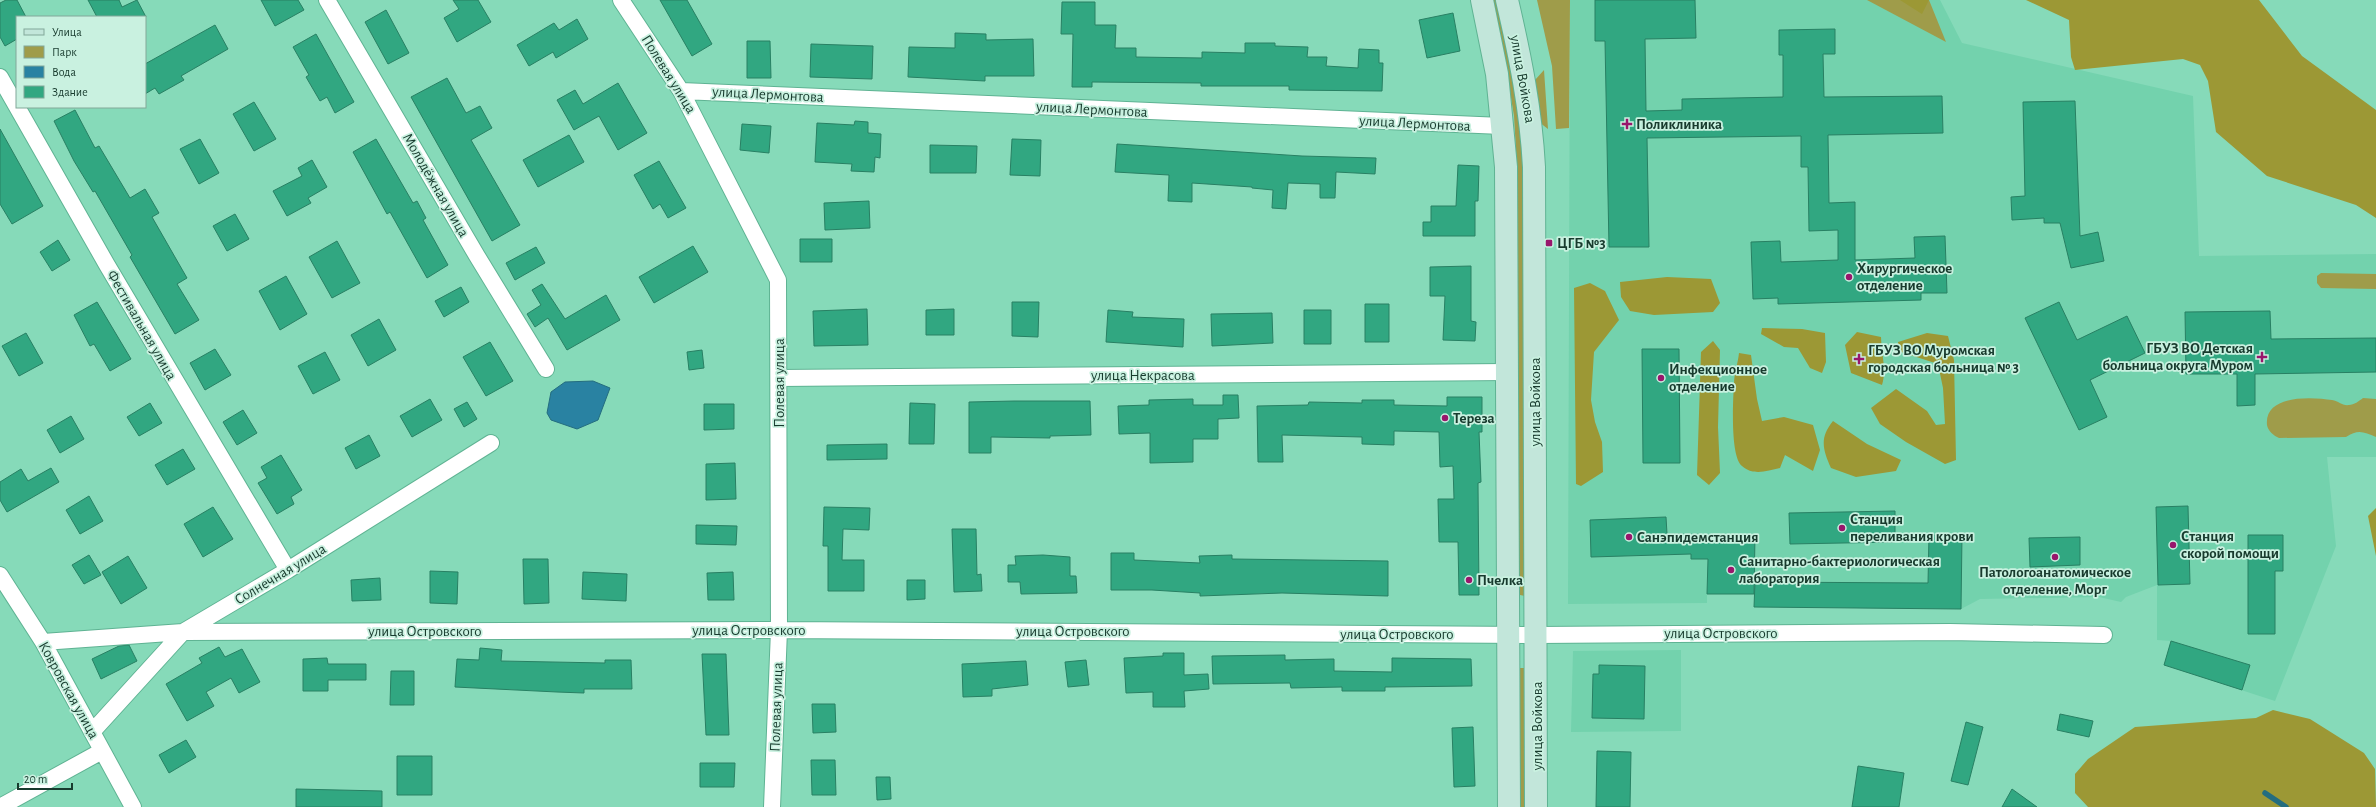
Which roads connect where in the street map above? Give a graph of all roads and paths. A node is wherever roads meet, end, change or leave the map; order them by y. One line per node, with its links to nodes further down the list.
1 (328, 0): 10 (street, Молодёжная улица)
2 (621, 0): 6 (street, Полевая улица)
3 (1482, 0): 9 (main road, улица Войкова)
4 (1507, 0): 19 (main road, улица Войкова)
5 (0, 78): 7 (street, Фестивальная улица)
6 (681, 90): 9 (street, улица Лермонтова); 12 (street, Полевая улица)
7 (16, 106)
8 (17, 108): 14 (street, Фестивальная улица)
9 (1502, 126): 11 (main road, улица Войкова)
10 (546, 369)
11 (1507, 372): 12 (street, улица Некрасова); 18 (main road, улица Войкова)
12 (779, 378): 16 (street, Полевая улица)
13 (490, 443): 14 (street, Солнечная улица)
14 (288, 570): 17 (street, Солнечная улица)
15 (0, 575): 21 (street, Ковровская улица)
16 (779, 630): 17 (street, улица Островского); 18 (street, улица Островского); 26 (street, Полевая улица)
17 (183, 632): 21 (street, улица Островского); 22 (street, Солнечная улица)
18 (1508, 634): 19 (street, улица Островского); 27 (main road, улица Войкова)
19 (1537, 635): 20 (street, улица Островского); 28 (main road, улица Войкова)
20 (2104, 635)
21 (43, 642): 22 (street, Ковровская улица)
22 (92, 732): 23 (street, Ковровская улица)
23 (102, 751): 24 (street); 25 (street, Ковровская улица)
24 (0, 807)
25 (133, 807)
26 (772, 807)
27 (1509, 807)
28 (1536, 807)

